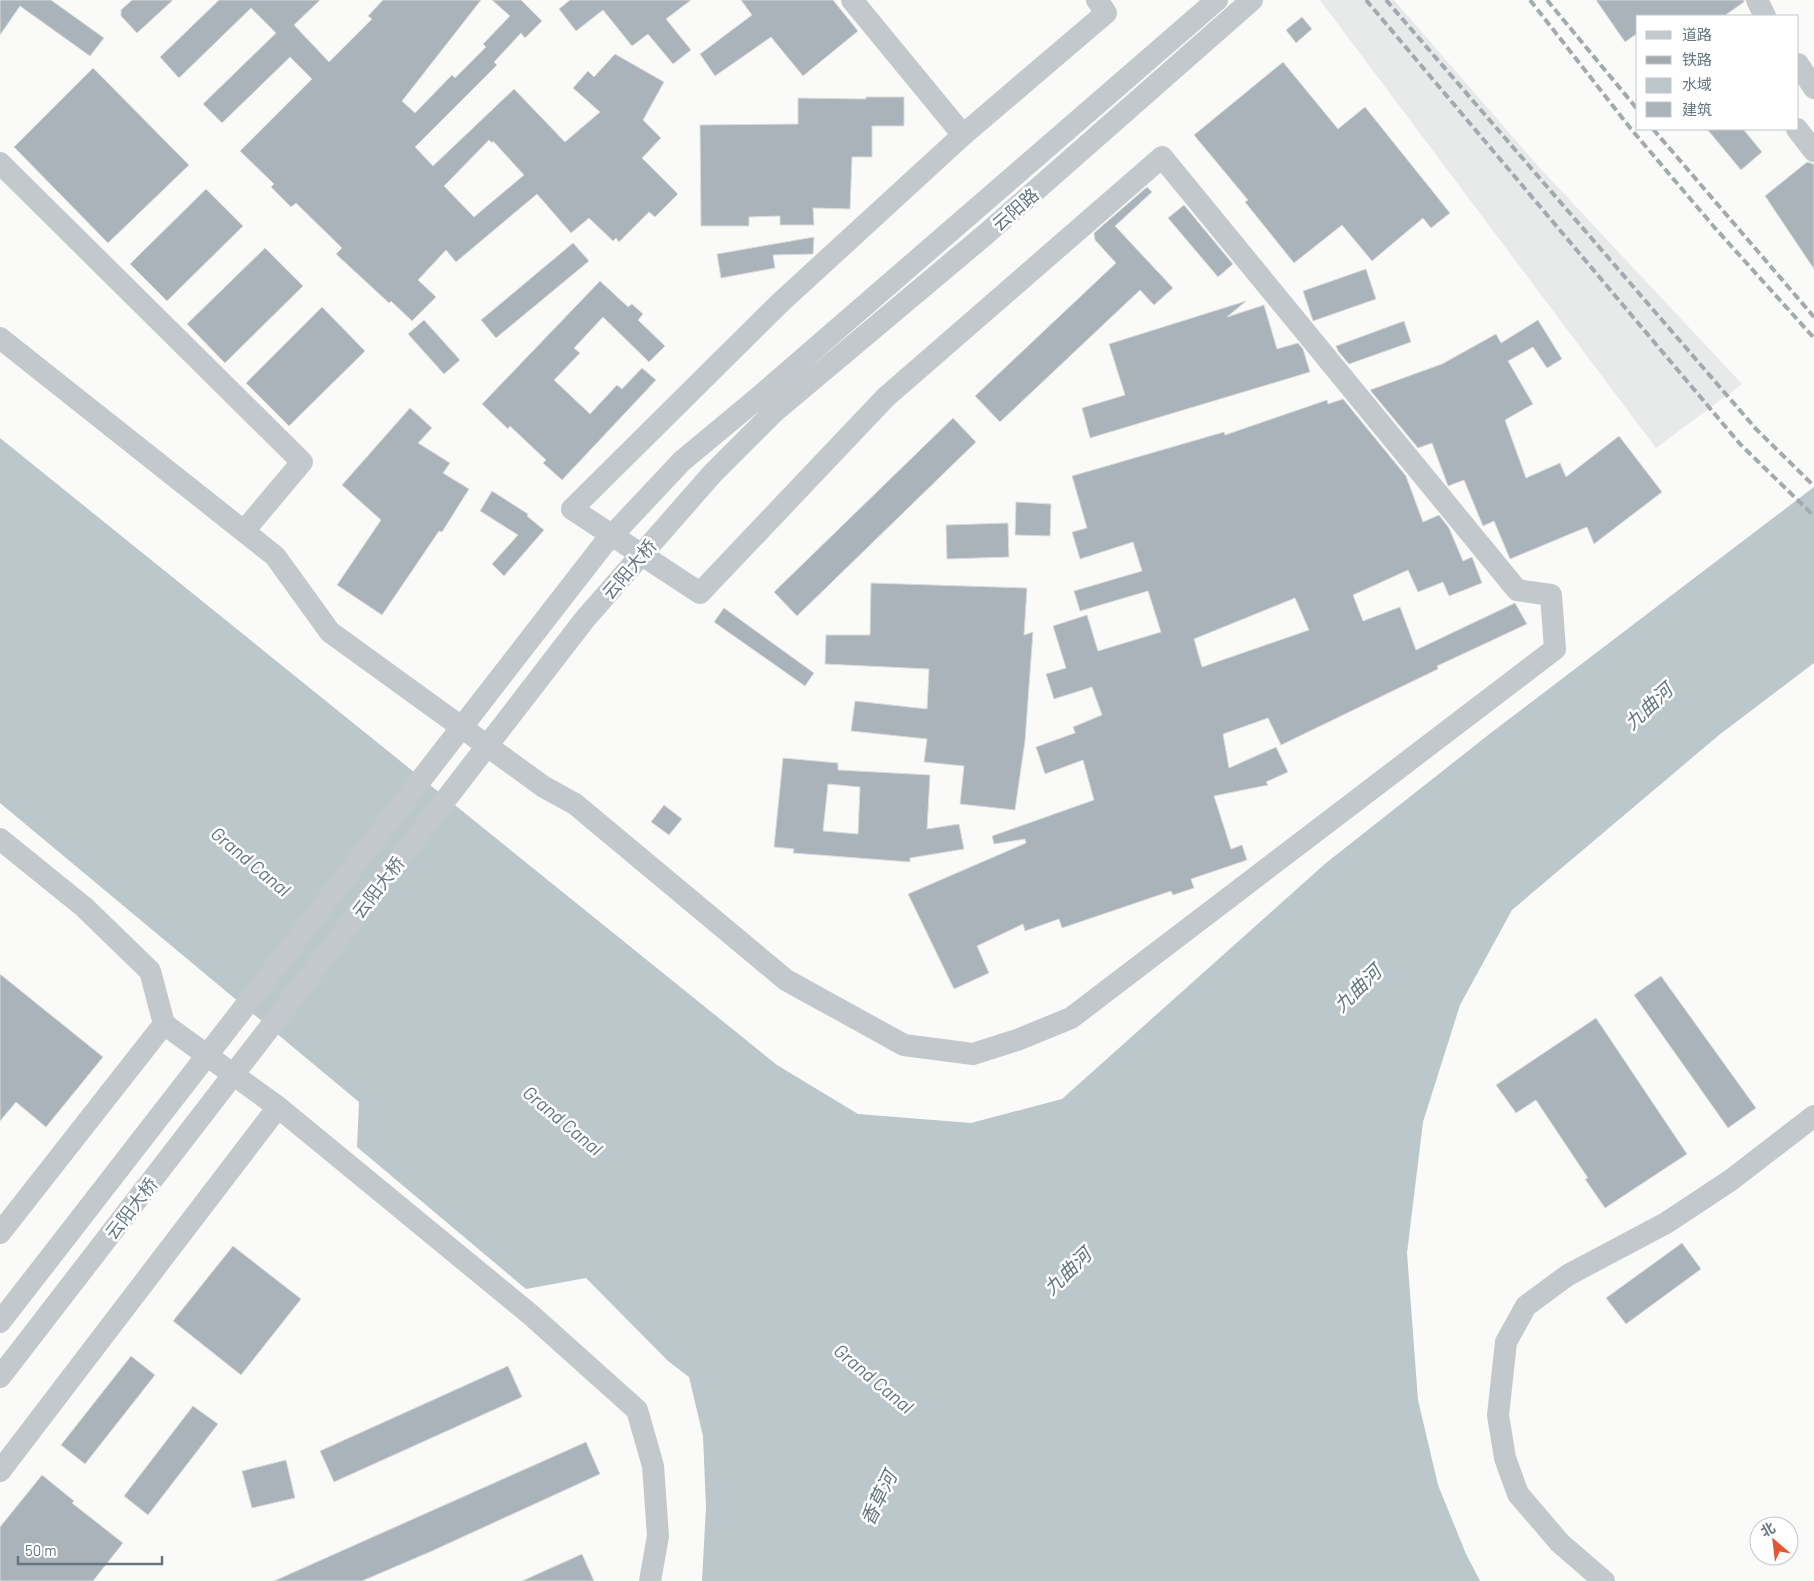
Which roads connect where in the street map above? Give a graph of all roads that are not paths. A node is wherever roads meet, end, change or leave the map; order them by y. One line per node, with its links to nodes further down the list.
1 (852, 0): 8 (street)
2 (1097, 0): 8 (street)
3 (1217, 0): 12 (street, 云阳路)
4 (1252, 0): 12 (street, 云阳路)
5 (1799, 66): 6 (street)
6 (1814, 88)
7 (1798, 130): 9 (street)
8 (963, 135): 13 (street)
9 (1814, 152)
10 (0, 163): 13 (street)
11 (0, 338): 13 (street)
12 (766, 404): 19 (street, 云阳大桥, bridge); 20 (street, 云阳大桥, bridge)
13 (244, 531)
14 (0, 839): 15 (street)
15 (164, 1024): 16 (street); 18 (street)
16 (278, 1107): 21 (street); 22 (street)
17 (1814, 1116): 23 (street)
18 (0, 1234)
19 (0, 1322)
20 (0, 1377)
21 (0, 1471)
22 (650, 1581)
23 (1604, 1581)

